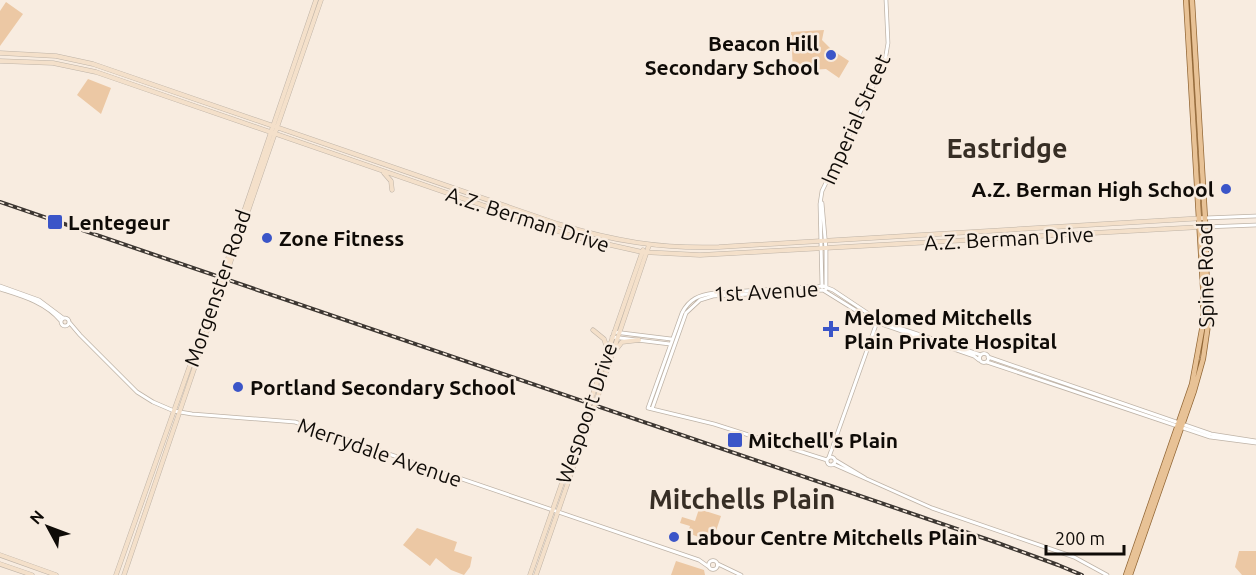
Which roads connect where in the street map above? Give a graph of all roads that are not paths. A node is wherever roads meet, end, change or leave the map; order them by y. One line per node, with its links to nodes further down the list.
1 (316, 0): 8 (main road, Morgenster Road)
2 (321, 0): 8 (main road, Morgenster Road)
3 (886, 0): 16 (street, Imperial Street)
4 (1186, 0): 13 (main road, Spine Road)
5 (1192, 0): 13 (main road, Spine Road)
6 (0, 53): 8 (main road, A.Z. Berman Drive)
7 (0, 61): 9 (main road, A.Z. Berman Drive)
8 (275, 126): 9 (main road, Morgenster Road); 17 (main road, A.Z. Berman Drive)
9 (273, 133): 10 (main road, A.Z. Berman Drive); 20 (main road, Morgenster Road, bridge)
10 (381, 171): 11 (main road); 19 (main road, A.Z. Berman Drive)
11 (392, 190)
12 (1256, 216): 13 (street, A.Z. Berman Drive)
13 (1202, 219): 15 (main road, Spine Road); 16 (main road, A.Z. Berman Drive)
14 (1256, 225): 15 (street, A.Z. Berman Drive)
15 (1202, 227): 18 (main road, A.Z. Berman Drive); 41 (main road, Spine Road)
16 (823, 241): 17 (main road, A.Z. Berman Drive); 18 (street, Imperial Street)
17 (647, 245): 19 (main road, Wespoort Drive)
18 (824, 249): 19 (main road, A.Z. Berman Drive); 22 (street, Imperial Street)
19 (644, 252): 29 (main road, Wespoort Drive)
20 (220, 286): 39 (main road, Morgenster Road); 40 (main road, Morgenster Road)
21 (0, 287): 25 (street)
22 (824, 288): 23 (street, 1st Avenue); 24 (street, 1st Avenue); 26 (street, 1st Avenue)
23 (688, 302): 24 (street); 31 (street, 1st Avenue)
24 (693, 306): 31 (street, 1st Avenue)
25 (62, 319): 27 (street); 27 (street)
26 (878, 321): 33 (street, 1st Avenue); 35 (street, 1st Avenue); 43 (street)
27 (68, 324): 39 (street, Merrydale Avenue)
28 (593, 330): 32 (main road)
29 (615, 335): 30 (street); 31 (street); 32 (main road, Wespoort Drive); 37 (main road, Wespoort Drive)
30 (639, 340): 31 (street); 37 (main road)
31 (673, 342): 44 (street, 1st Avenue)
32 (607, 352): 38 (main road, Wespoort Drive)
33 (981, 355): 34 (street); 35 (street)
34 (988, 357): 36 (street); 41 (street)
35 (979, 360): 36 (street)
36 (987, 362): 41 (street)
37 (609, 364): 38 (main road, Wespoort Drive)
38 (596, 392): 48 (main road, Wespoort Drive, bridge)
39 (174, 411): 40 (street, Merrydale Avenue); 59 (main road, Morgenster Road)
40 (179, 412): 48 (street, Merrydale Avenue); 60 (main road, Morgenster Road)
41 (1180, 426): 42 (street); 65 (main road, Spine Road)
42 (1256, 442)
43 (834, 447): 44 (street); 45 (street)
44 (828, 459): 45 (street); 46 (street)
45 (835, 459): 46 (street); 47 (street)
46 (833, 464): 47 (street)
47 (867, 479): 64 (street)
48 (555, 512): 51 (street, Merrydale Avenue); 61 (main road, Wespoort Drive); 62 (main road, Wespoort Drive)
49 (0, 555): 58 (main road)
50 (711, 561): 51 (street, Merrydale Avenue); 52 (street); 54 (street)
51 (702, 562): 54 (street, Merrydale Avenue)
52 (717, 563): 55 (street); 56 (street)
53 (0, 564): 57 (main road)
54 (708, 567): 55 (street)
55 (716, 569): 56 (street)
56 (735, 573): 63 (street)
57 (32, 575)
58 (56, 575)
59 (116, 575)
60 (124, 575)
61 (530, 575)
62 (536, 575)
63 (741, 575)
64 (1107, 575)
65 (1128, 575)

